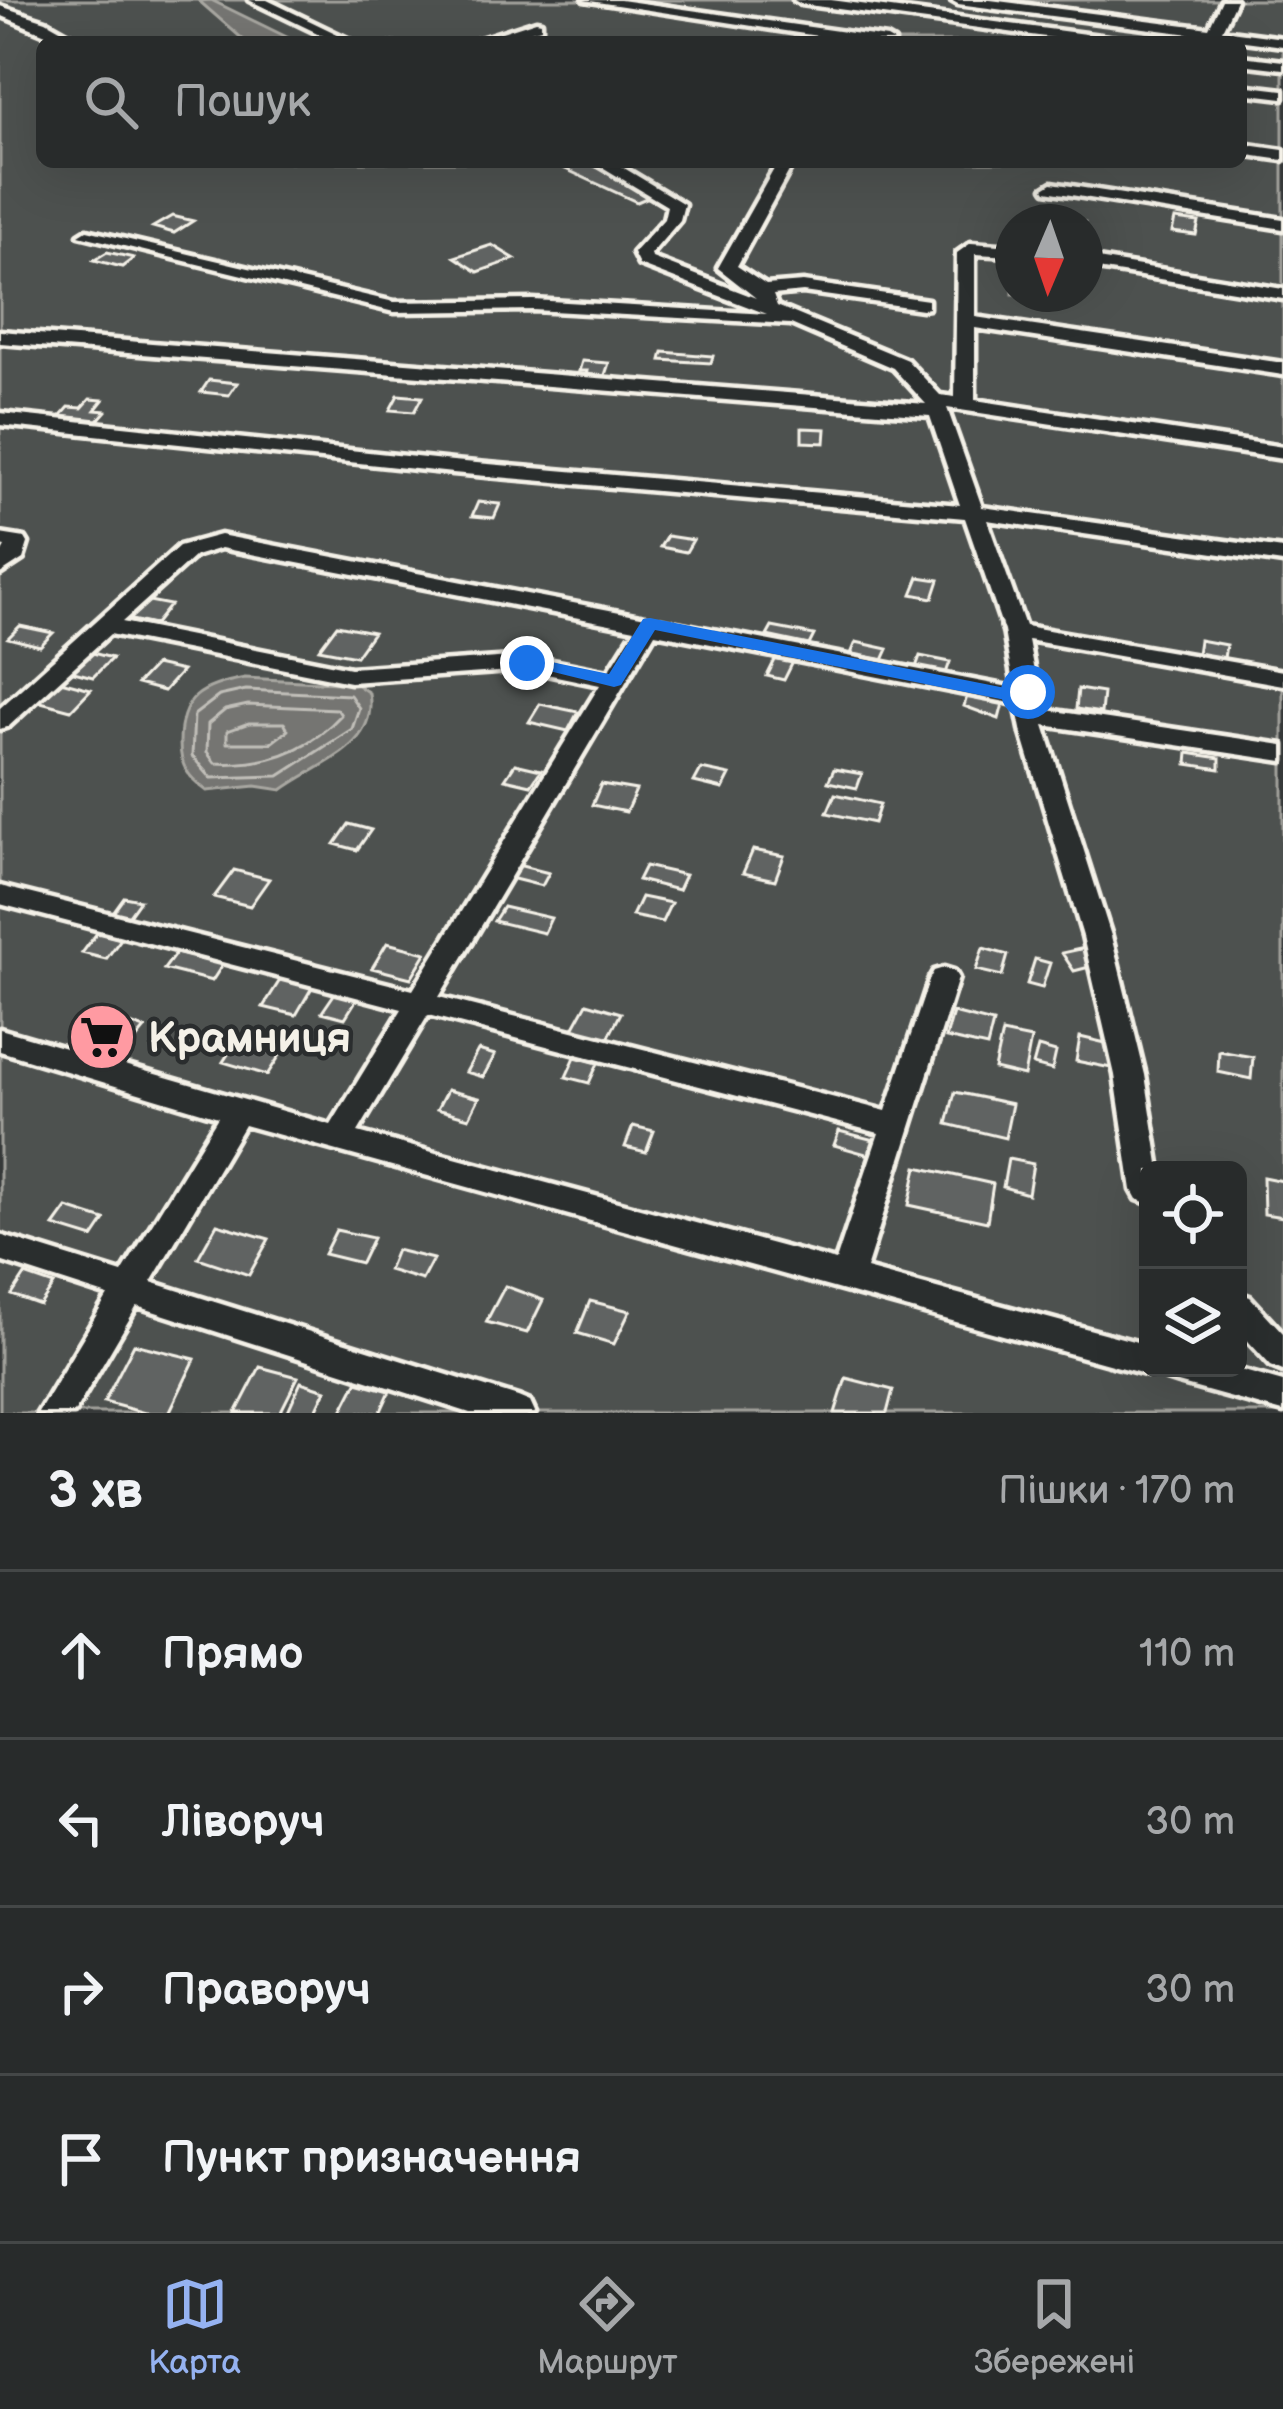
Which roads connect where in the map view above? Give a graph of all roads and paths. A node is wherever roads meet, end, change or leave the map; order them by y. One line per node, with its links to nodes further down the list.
1 (256, 0): 14 (street)
2 (591, 0): 16 (street)
3 (801, 0): 7 (street)
4 (958, 0): 8 (street)
5 (1136, 0): 10 (street)
6 (1229, 0): 12 (street)
7 (871, 4): 17 (street)
8 (1042, 5): 10 (street)
9 (0, 10): 13 (street)
10 (1125, 21): 12 (street); 18 (street)
11 (536, 25): 15 (street)
12 (1214, 33): 19 (street)
13 (64, 36)
14 (334, 36)
15 (498, 36)
16 (822, 36)
17 (1079, 36)
18 (1120, 36)
19 (1237, 36)
20 (1247, 37): 21 (street)
21 (1283, 42)
22 (1247, 60): 23 (street)
23 (1283, 65)
24 (1247, 90): 25 (street)
25 (1283, 94)
26 (1247, 150): 27 (street)
27 (1283, 155)
28 (614, 168): 36 (street)
29 (783, 168): 36 (street)
30 (1052, 188): 31 (street)
31 (1283, 224)
32 (87, 235): 38 (street)
33 (995, 248): 39 (street)
34 (1103, 265): 35 (street)
35 (1283, 293)
36 (766, 300): 37 (street); 38 (street)
37 (922, 304)
38 (798, 320): 43 (street)
39 (967, 321): 41 (street); 42 (street)
40 (0, 337): 43 (street)
41 (1283, 369)
42 (965, 404): 43 (street); 45 (street)
43 (937, 405): 46 (street)
44 (0, 419): 46 (street)
45 (1283, 453)
46 (975, 513): 48 (street); 52 (street)
47 (0, 540): 49 (street)
48 (1283, 556)
49 (0, 567)
50 (650, 623): 51 (street); 54 (street); 55 (street)
51 (105, 626): 54 (street); 56 (street)
52 (1015, 632): 53 (street); 55 (street)
53 (1283, 678)
54 (614, 681): 60 (street)
55 (1030, 707): 57 (street); 65 (street)
56 (0, 721)
57 (1283, 753)
58 (0, 895): 60 (street)
59 (944, 978): 63 (street)
60 (418, 1000): 63 (street); 64 (street)
61 (0, 1040): 62 (street)
62 (237, 1112): 64 (street); 68 (street)
63 (896, 1125): 67 (street)
64 (339, 1138): 67 (street)
65 (1143, 1161)
66 (0, 1248): 68 (street)
67 (847, 1278): 71 (street)
68 (128, 1288): 74 (street); 75 (street)
69 (1247, 1317): 70 (street)
70 (1283, 1356)
71 (1139, 1358)
72 (1212, 1377): 73 (street)
73 (1283, 1396)
74 (56, 1413)
75 (518, 1413)

